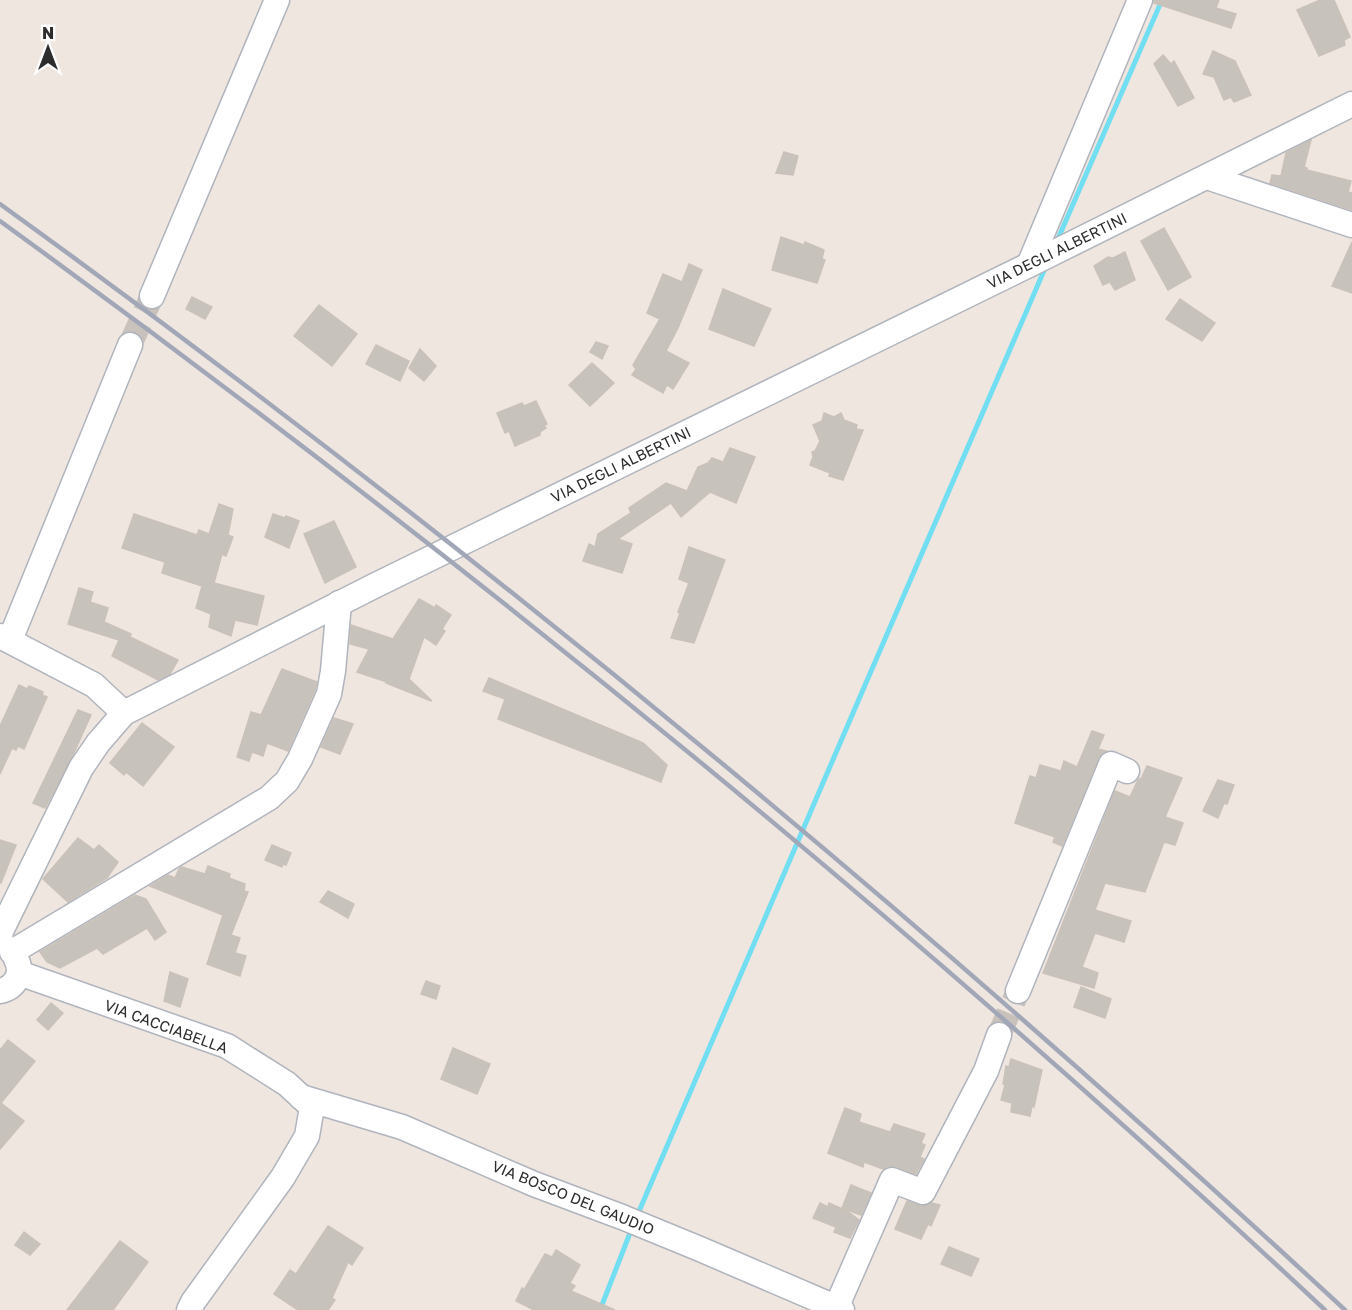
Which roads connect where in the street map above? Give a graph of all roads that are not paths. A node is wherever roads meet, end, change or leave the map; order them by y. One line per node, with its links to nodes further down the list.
1 (277, 0): 7 (street)
2 (1140, 0): 6 (street)
3 (1352, 104): 4 (street, VIA DEGLI ALBERTINI)
4 (1207, 177): 5 (street); 6 (street, VIA DEGLI ALBERTINI)
5 (1352, 225)
6 (1044, 258): 9 (street, VIA DEGLI ALBERTINI)
7 (152, 297)
8 (130, 345): 10 (street)
9 (339, 603): 11 (street, VIA DEGLI ALBERTINI); 13 (street)
10 (5, 638): 11 (street)
11 (124, 713): 13 (street, VIA DEGLI ALBERTINI)
12 (1127, 771): 15 (street)
13 (8, 953): 14 (street); 17 (street, VIA CACCIABELLA)
14 (0, 991)
15 (1018, 991)
16 (999, 1035): 18 (street)
17 (301, 1097): 18 (street, VIA BOSCO DEL GAUDIO); 19 (street)
18 (839, 1309)
19 (189, 1310)

